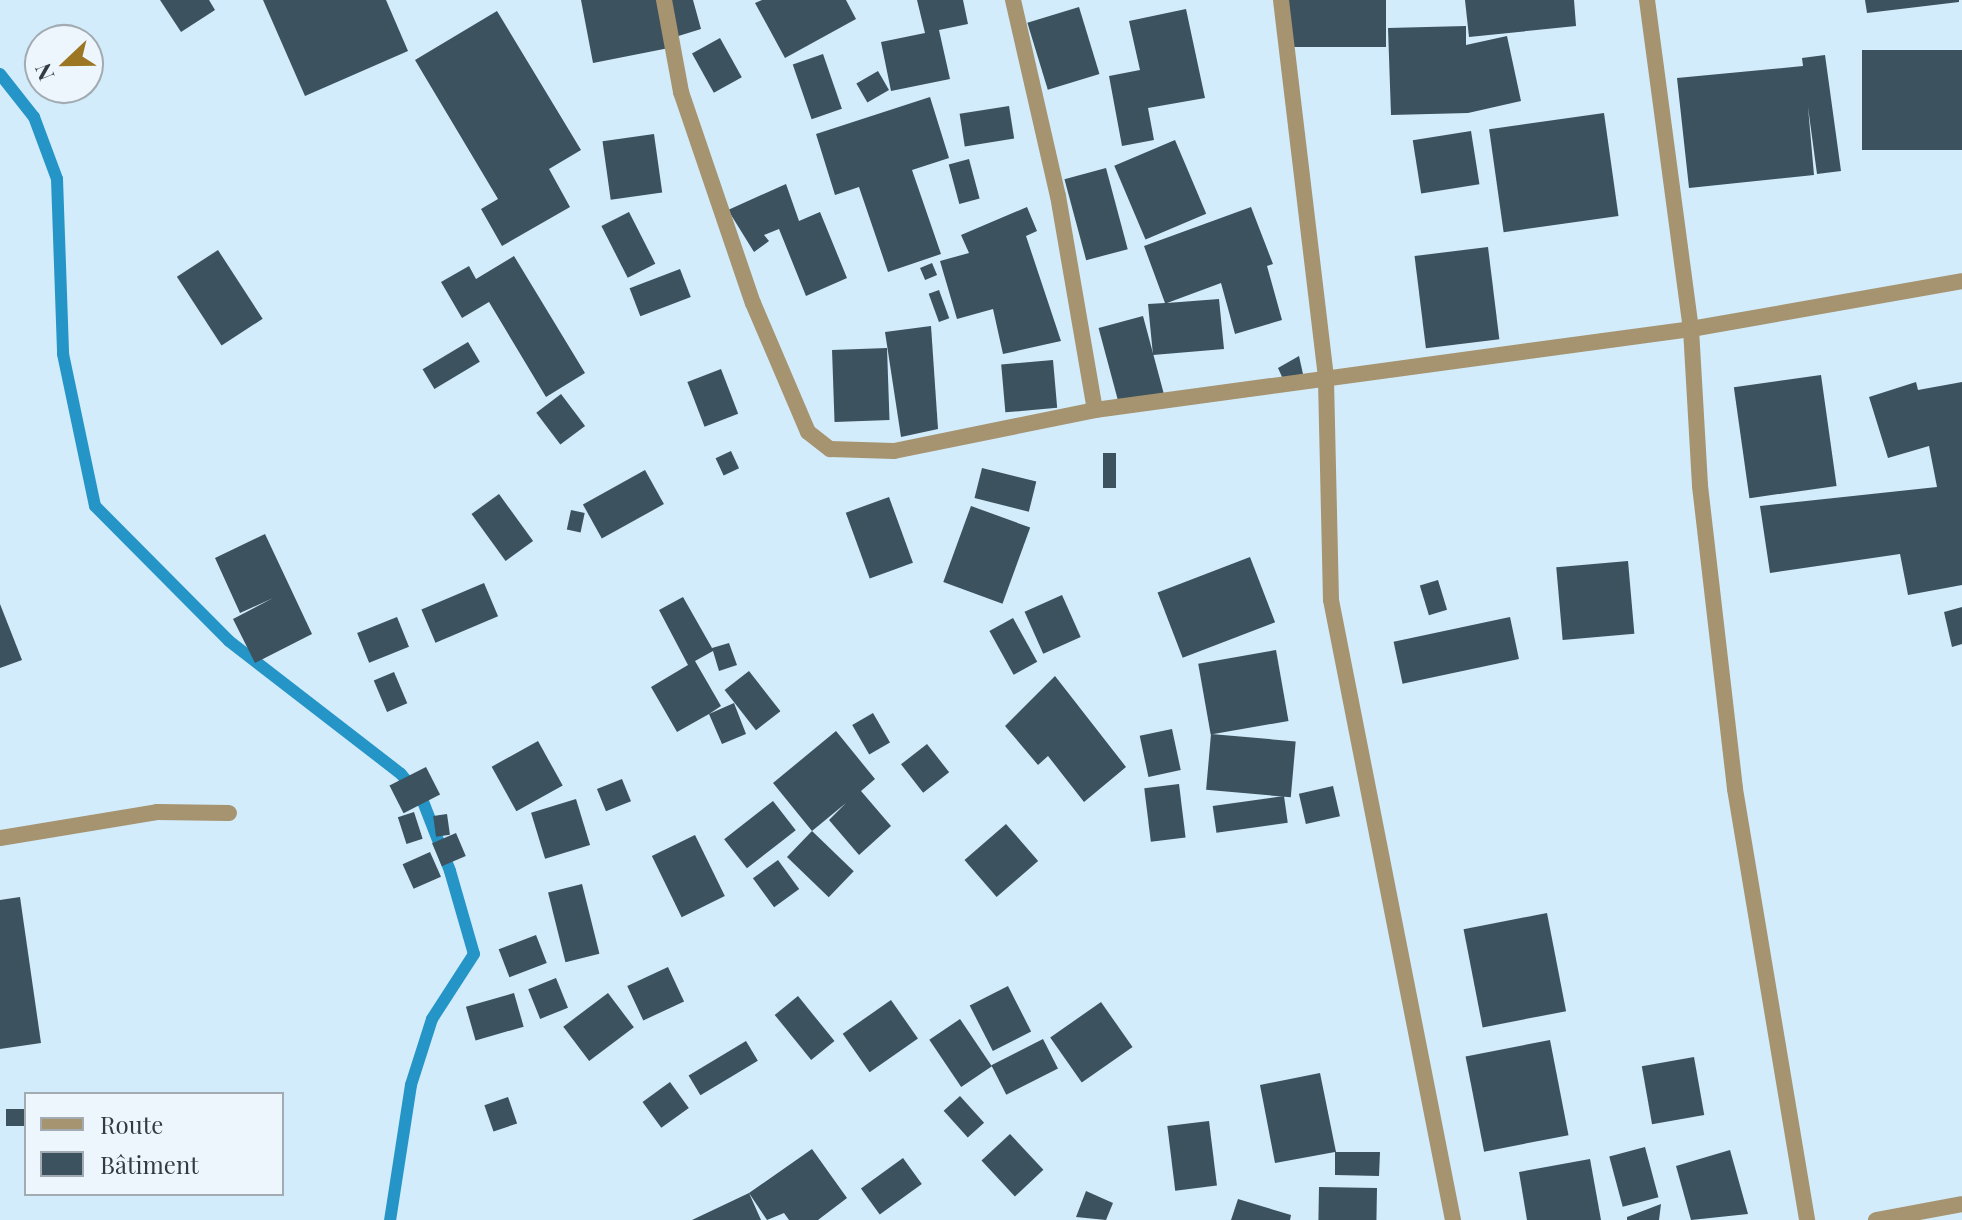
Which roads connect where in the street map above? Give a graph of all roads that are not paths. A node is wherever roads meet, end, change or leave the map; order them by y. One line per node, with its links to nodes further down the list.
1 (664, 0): 8 (street)
2 (1013, 0): 8 (street)
3 (1281, 0): 7 (street)
4 (1647, 0): 6 (street)
5 (1962, 281): 6 (street)
6 (1691, 329): 7 (street); 13 (street)
7 (1326, 380): 8 (street); 12 (street)
8 (1095, 410)
9 (229, 813): 10 (street)
10 (0, 838)
11 (1962, 1204): 14 (street)
12 (1453, 1220)
13 (1807, 1220)
14 (1876, 1220)

